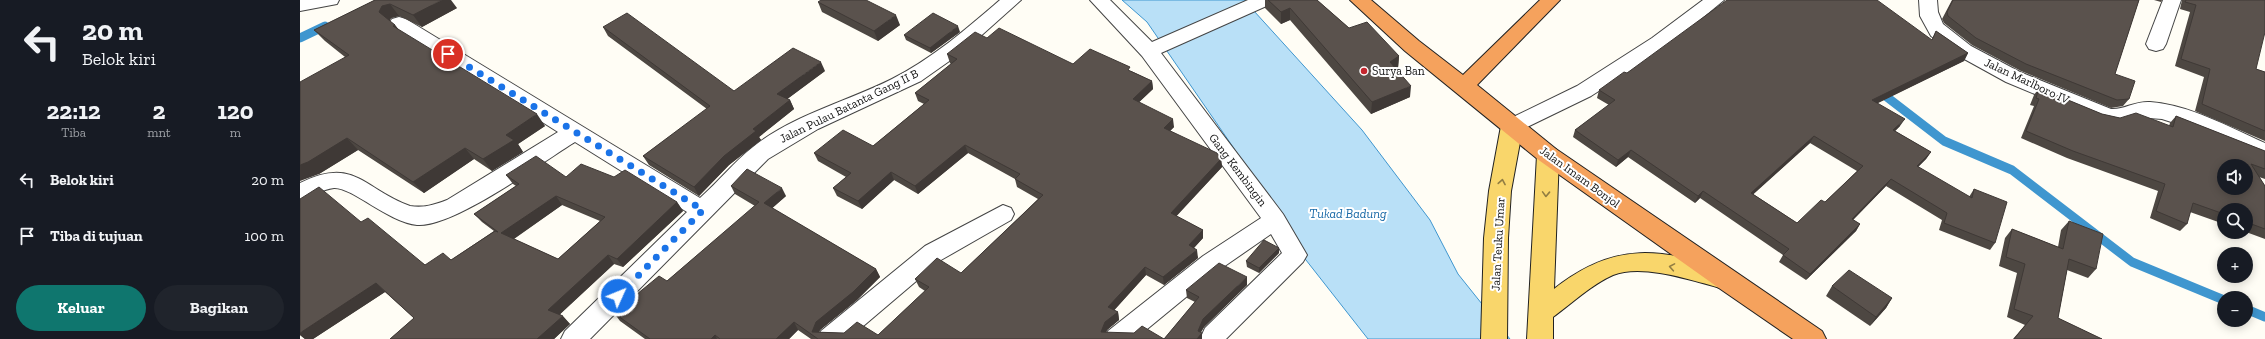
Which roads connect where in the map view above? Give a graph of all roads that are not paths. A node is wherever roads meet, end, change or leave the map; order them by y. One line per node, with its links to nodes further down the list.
1 (330, 0): 10 (street)
2 (1012, 0): 20 (street, Jalan Pulau Batanta Gang II B)
3 (1099, 0): 13 (street, Gang Kembingin)
4 (1359, 0): 14 (highway, Jalan Imam Bonjol)
5 (1551, 0): 14 (highway)
6 (1715, 0): 15 (street)
7 (1928, 0): 17 (street, Jalan Marlboro IV)
8 (2172, 0): 12 (street)
9 (1262, 1): 13 (street)
10 (300, 5)
11 (399, 23): 16 (street)
12 (2156, 44)
13 (1152, 50): 22 (street, Gang Kembingin)
14 (1464, 86): 15 (highway, Jalan Imam Bonjol)
15 (1512, 126): 18 (highway, Jalan Imam Bonjol); 25 (main road, Jalan Teuku Umar, one-way to 15)
16 (574, 132): 19 (street); 20 (street)
17 (2265, 152)
18 (1548, 155): 23 (highway, Jalan Imam Bonjol); 24 (main road, one-way to 24)
19 (300, 193)
20 (703, 210): 26 (street, Jalan Pulau Batanta Gang II B)
21 (1003, 214): 27 (street)
22 (1275, 220): 28 (street); 29 (street, Gang Kembingin)
23 (1724, 279): 24 (main road, one-way to 24); 30 (highway, Jalan Imam Bonjol)
24 (1541, 326)
25 (1494, 329)
26 (574, 339)
27 (830, 339)
28 (1117, 339)
29 (1213, 339)
30 (1813, 339)

